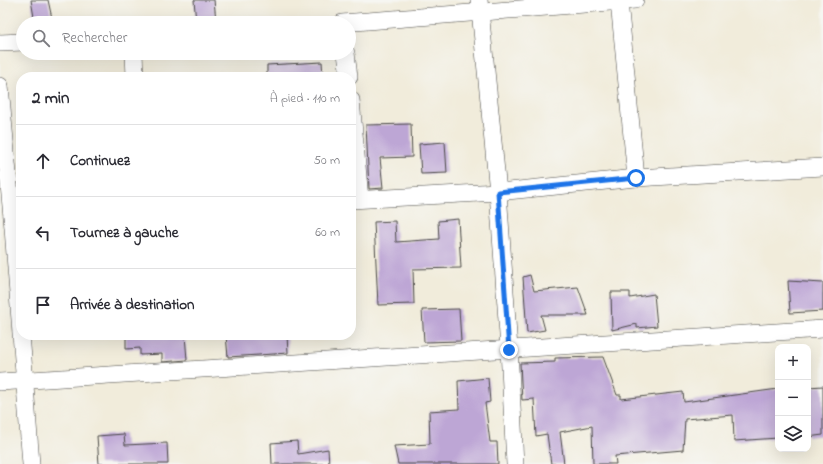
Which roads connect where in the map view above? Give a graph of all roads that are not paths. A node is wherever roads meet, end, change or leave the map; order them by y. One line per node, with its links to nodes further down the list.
1 (627, 1): 2 (street); 12 (street)
2 (479, 6): 3 (street); 13 (street)
3 (356, 21)
4 (16, 42): 5 (street)
5 (0, 43)
6 (135, 60): 8 (street)
7 (347, 60): 9 (street)
8 (136, 72)
9 (348, 72)
10 (0, 86): 15 (street)
11 (823, 167): 12 (street)
12 (636, 178): 13 (street)
13 (498, 192): 14 (street); 18 (street)
14 (356, 200)
15 (16, 220)
16 (823, 329): 18 (street)
17 (22, 340): 19 (street)
18 (509, 350): 19 (street); 22 (street)
19 (24, 380): 20 (street); 21 (street)
20 (0, 382)
21 (31, 464)
22 (515, 464)

